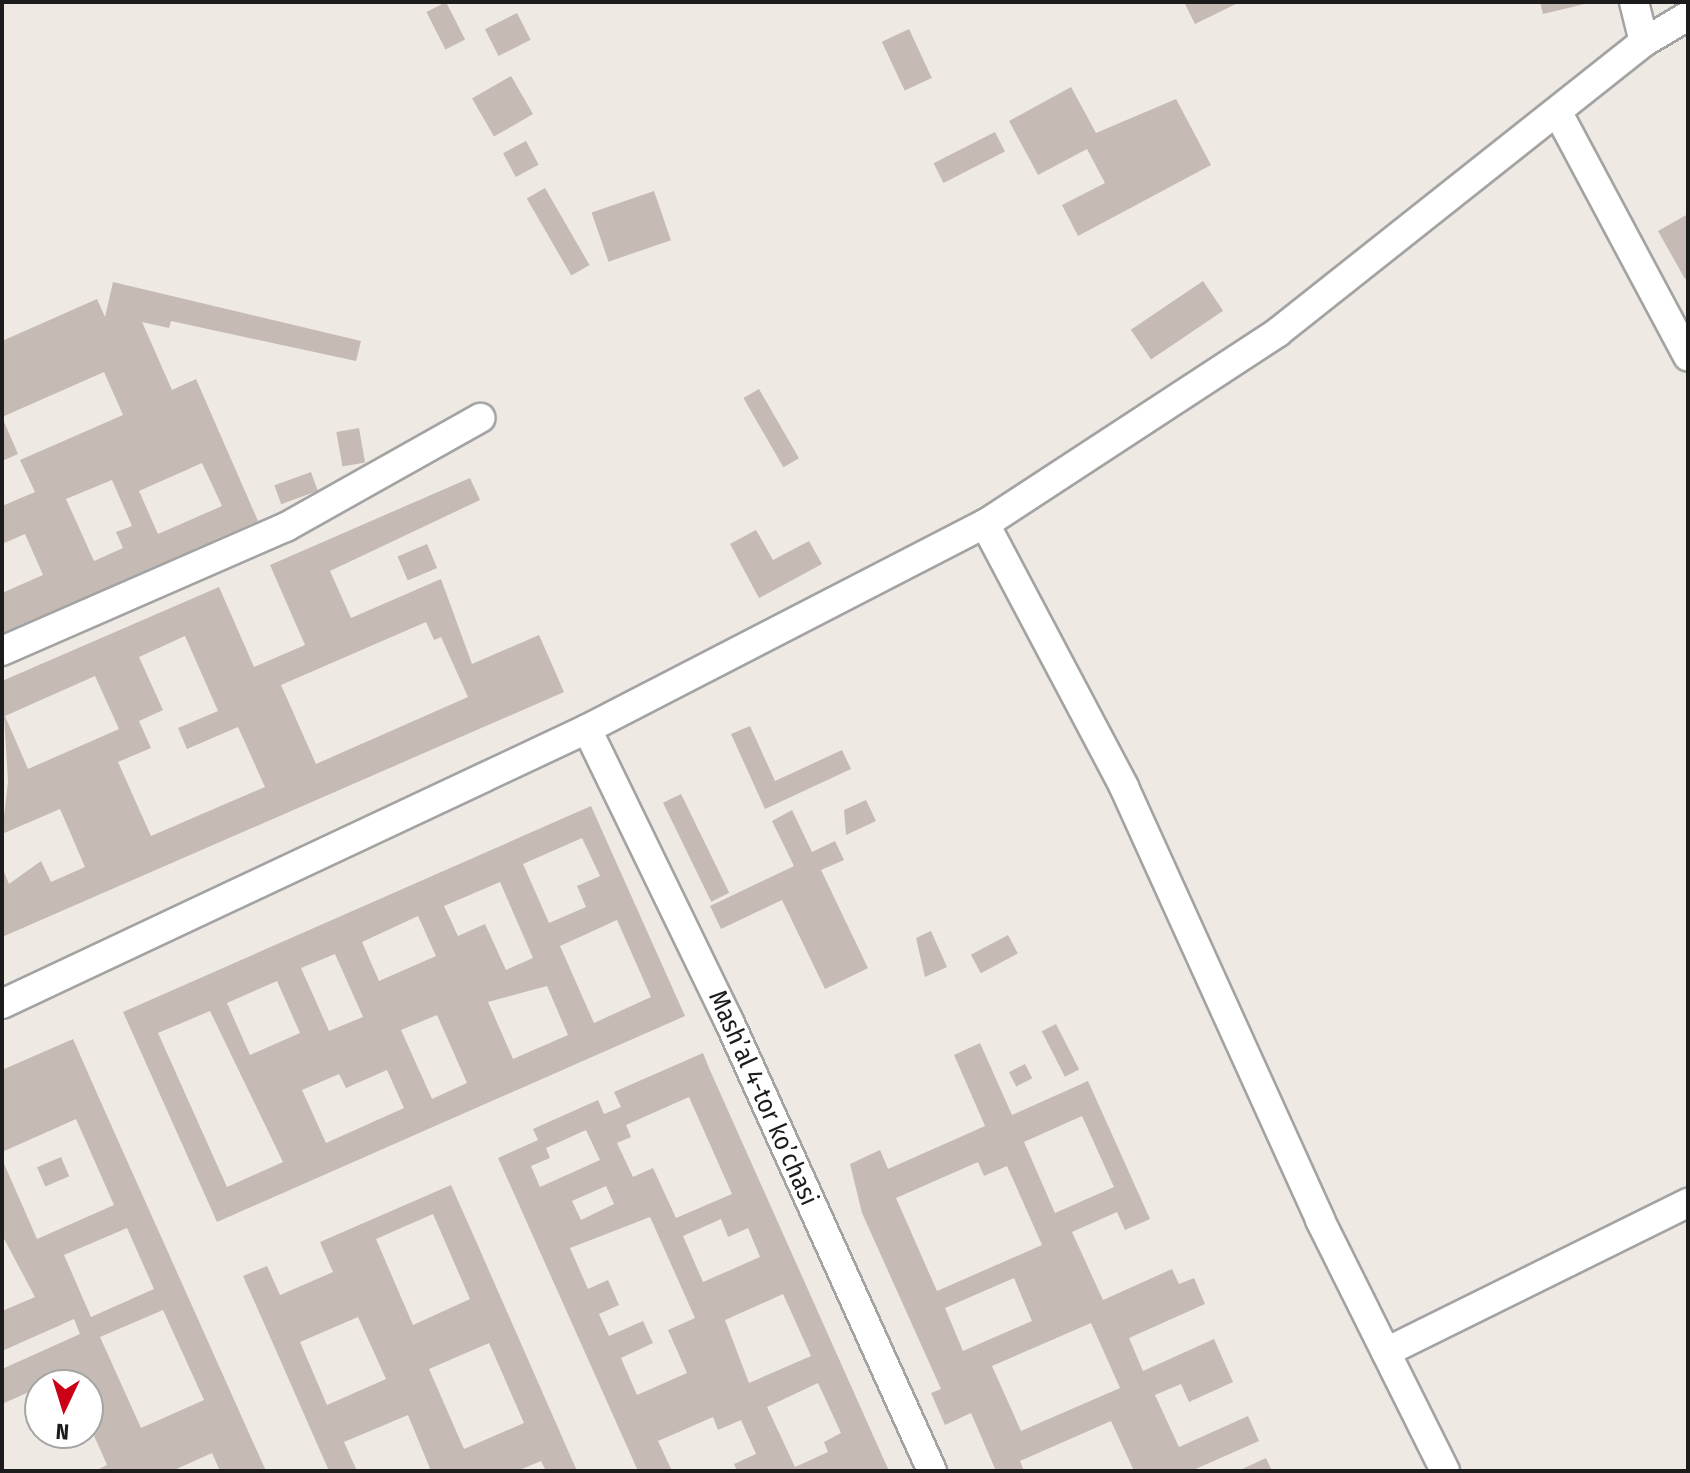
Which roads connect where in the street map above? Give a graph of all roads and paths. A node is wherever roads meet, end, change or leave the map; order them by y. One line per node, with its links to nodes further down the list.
1 (1634, 2): 3 (street)
2 (1688, 16): 3 (street)
3 (1644, 42): 4 (street)
4 (1558, 113): 5 (street); 7 (street)
5 (1688, 356)
6 (480, 418): 8 (street)
7 (985, 524): 9 (street); 12 (street)
8 (2, 651)
9 (587, 729): 10 (street); 13 (street, Mashʼal 4-tor koʼchasi)
10 (2, 1004)
11 (1688, 1203): 12 (street)
12 (1386, 1352): 14 (street)
13 (932, 1471)
14 (1445, 1471)

